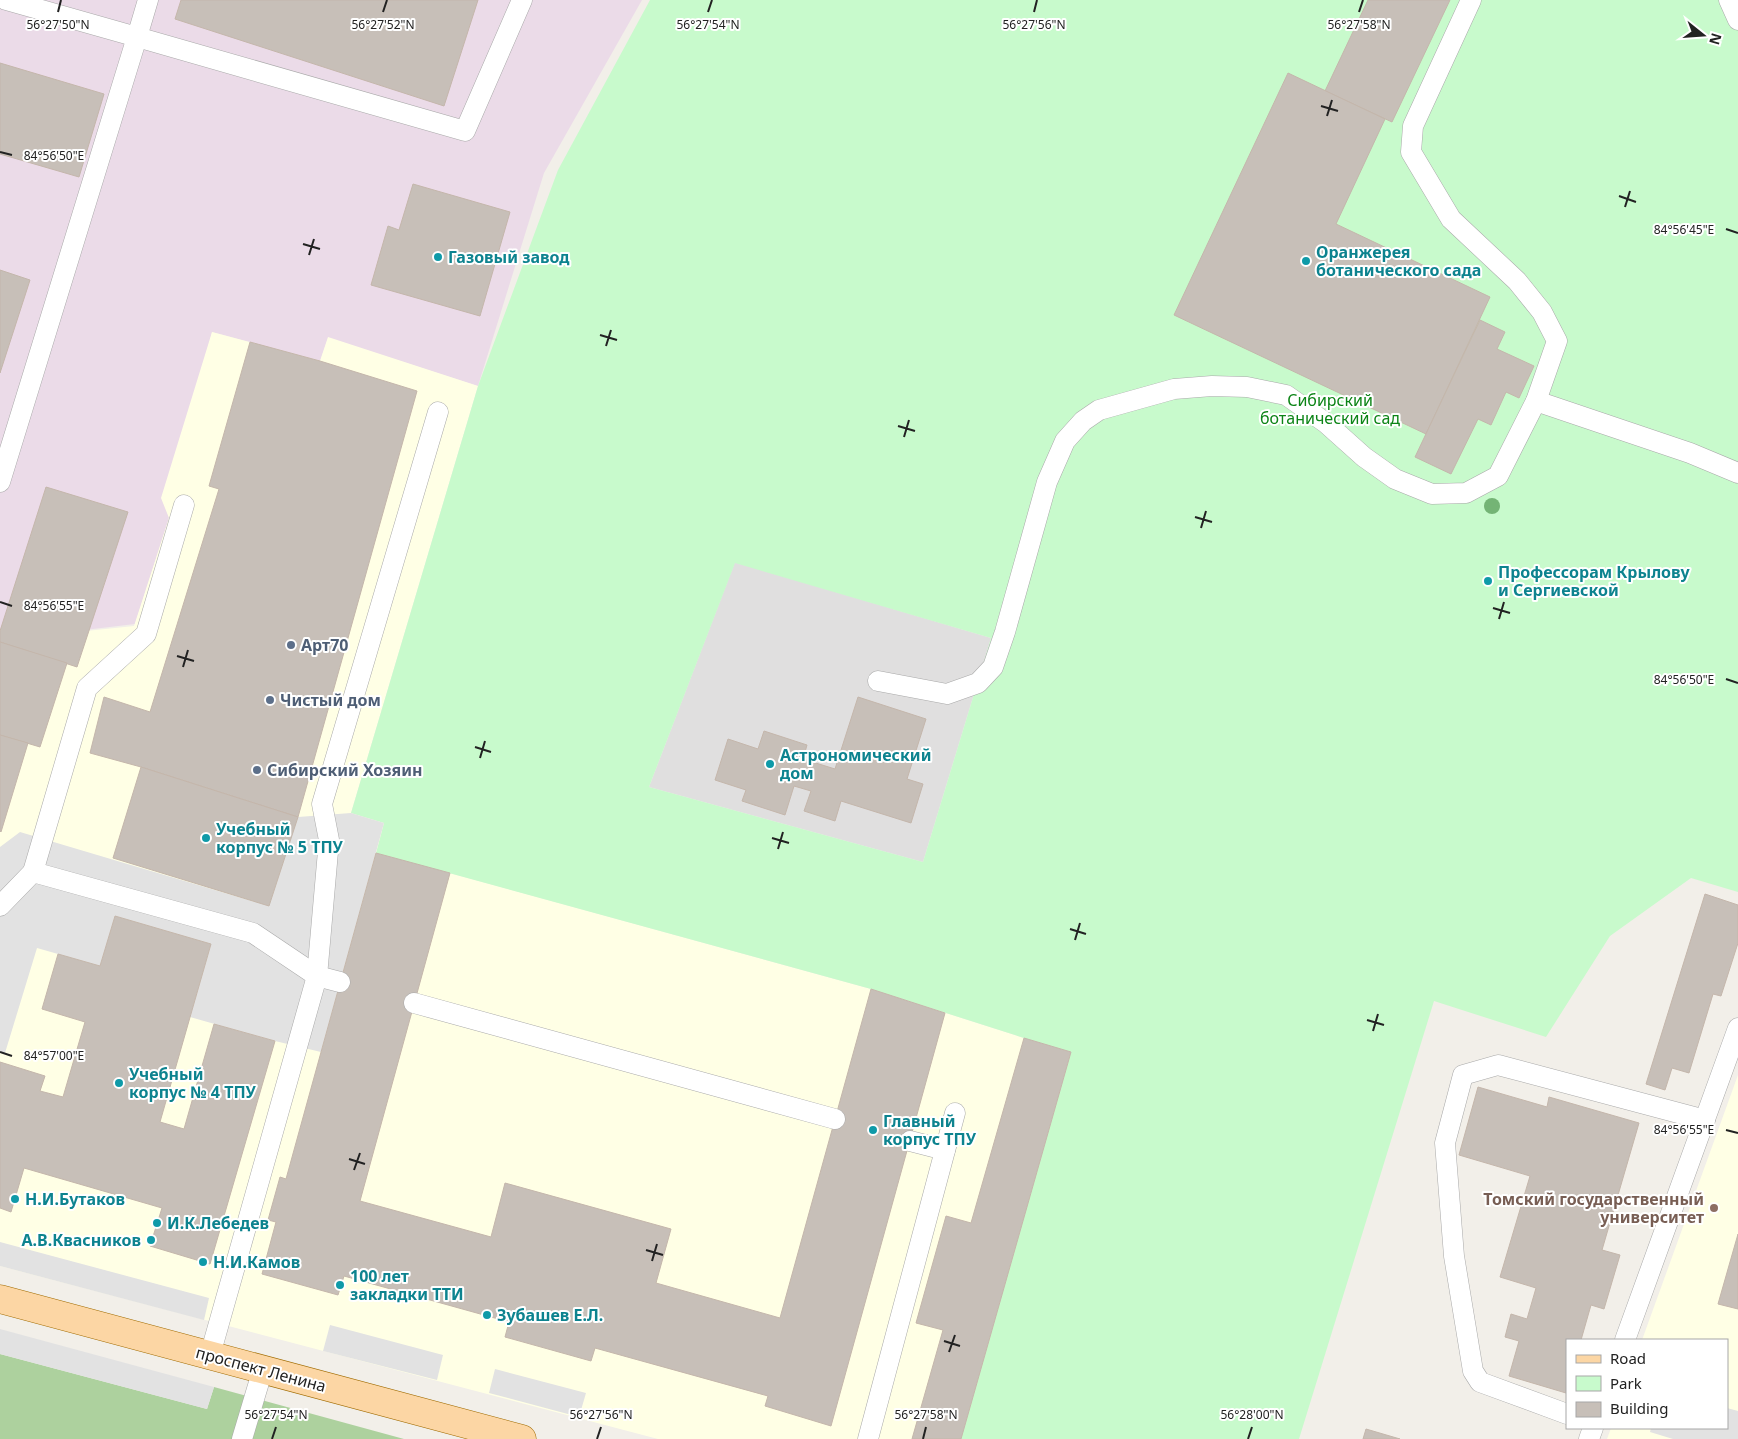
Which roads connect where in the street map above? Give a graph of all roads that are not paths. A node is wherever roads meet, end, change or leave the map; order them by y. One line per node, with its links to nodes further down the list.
1 (6, 0): 7 (lane)
2 (148, 0): 7 (lane)
3 (522, 0): 7 (lane)
4 (1471, 0): 8 (lane)
5 (1728, 0): 6 (lane)
6 (1738, 20)
7 (137, 37): 11 (lane)
8 (1536, 401): 10 (lane); 13 (lane)
9 (438, 412): 16 (lane)
10 (1738, 473)
11 (0, 482)
12 (184, 505): 14 (lane)
13 (878, 681)
14 (32, 872): 15 (lane); 16 (lane)
15 (0, 906)
16 (317, 976): 17 (lane); 27 (lane)
17 (340, 982)
18 (414, 1003): 21 (lane)
19 (1738, 1028): 22 (lane)
20 (955, 1113): 24 (lane)
21 (835, 1119)
22 (1705, 1120): 26 (lane); 29 (lane)
23 (910, 1140): 24 (lane)
24 (945, 1150): 32 (lane)
25 (0, 1299): 27 (main road, проспект Ленина)
26 (1625, 1339)
27 (210, 1355): 28 (main road, проспект Ленина)
28 (262, 1369): 30 (lane); 31 (main road, проспект Ленина)
29 (1566, 1414)
30 (242, 1439)
31 (522, 1439)
32 (868, 1439)

